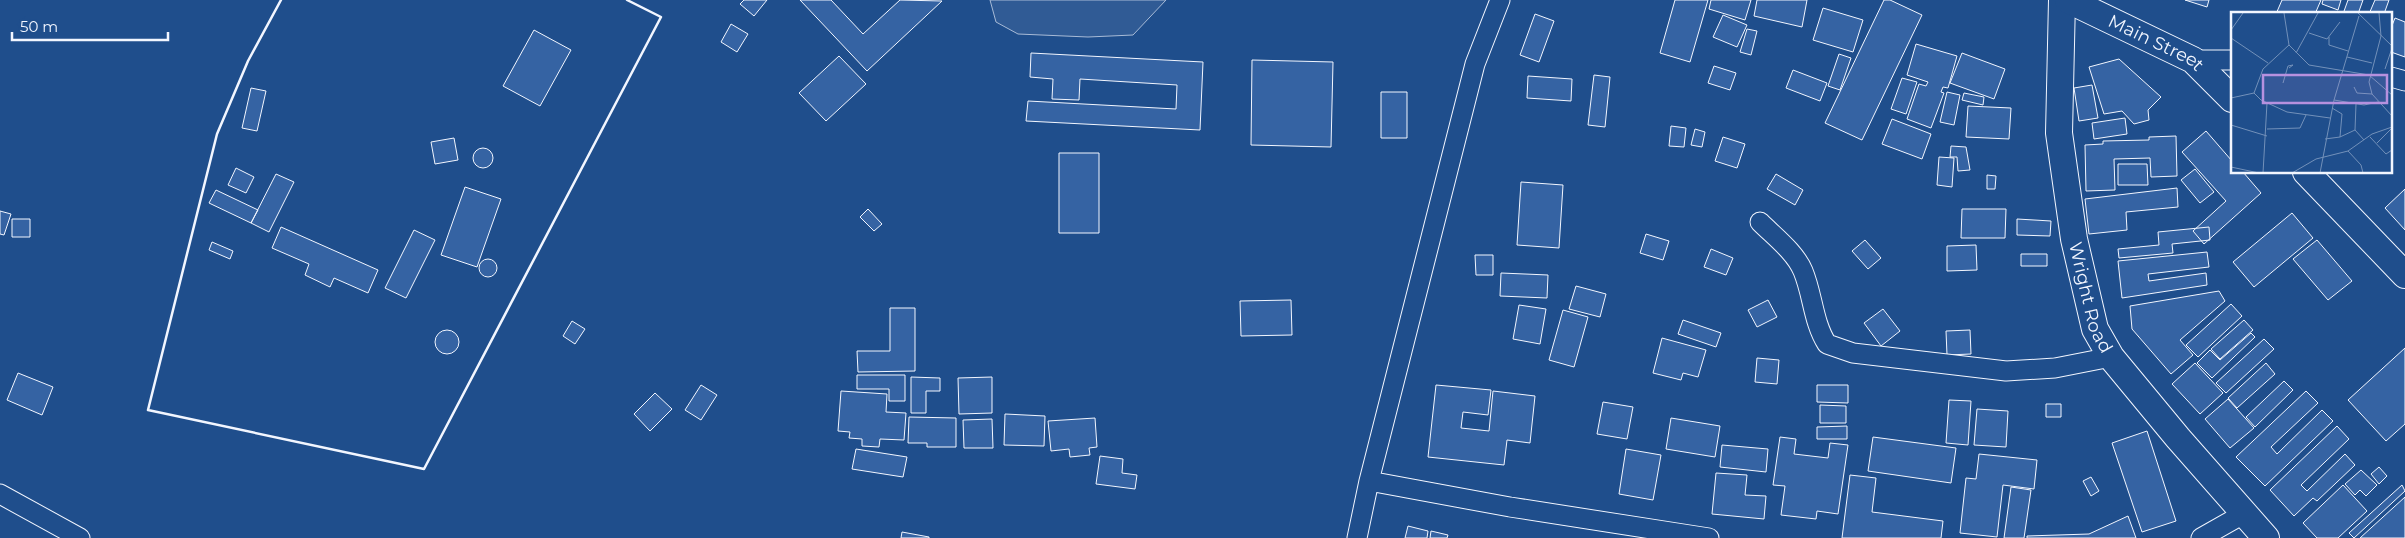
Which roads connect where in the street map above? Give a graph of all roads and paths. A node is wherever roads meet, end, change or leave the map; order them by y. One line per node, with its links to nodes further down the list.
1 (1500, 0): 13 (street)
2 (2062, 0): 12 (street, Wright Road)
3 (2068, 0): 4 (street, Main Street)
4 (2193, 60): 5 (street); 8 (street, Main Street)
5 (2231, 60)
6 (2392, 76): 7 (street)
7 (2405, 81)
8 (2231, 98)
9 (2308, 174): 11 (street)
10 (1760, 222): 12 (street)
11 (2405, 275)
12 (2111, 357): 15 (street, Wright Road)
13 (1369, 482): 17 (street); 18 (street)
14 (0, 494): 16 (street)
15 (2245, 513): 19 (street); 20 (street, Wright Road)
16 (80, 538)
17 (1357, 538)
18 (1709, 538)
19 (2201, 538)
20 (2266, 538)

